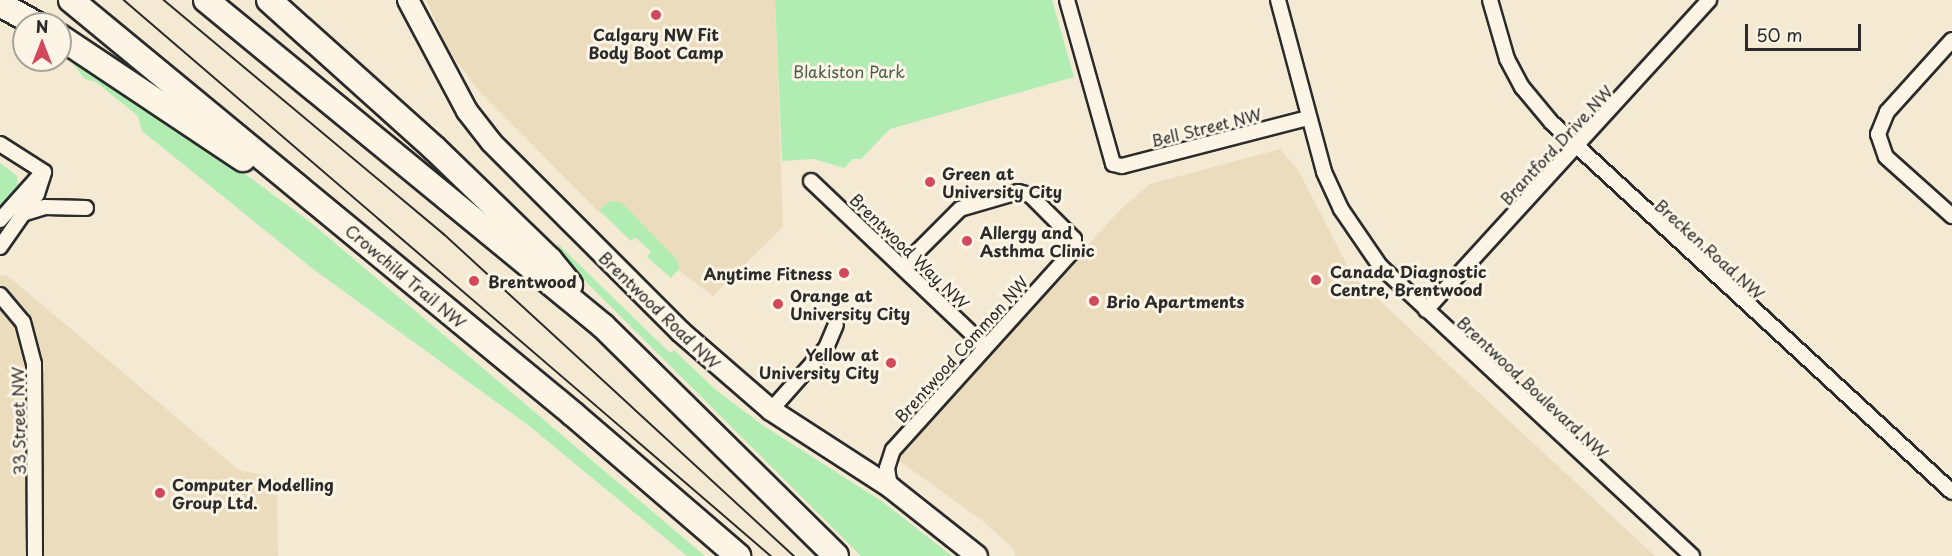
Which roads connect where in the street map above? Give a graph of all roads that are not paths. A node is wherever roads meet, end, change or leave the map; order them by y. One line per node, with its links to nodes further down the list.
1 (71, 0): 17 (highway, Crowchild Trail NW)
2 (206, 0): 28 (highway)
3 (269, 0): 28 (highway)
4 (408, 0): 30 (street, Brentwood Road NW)
5 (1067, 0): 13 (street, Bell Street NW)
6 (1278, 0): 13 (street, Brentwood Boulevard NW)
7 (1490, 0): 15 (street, Brecken Road NW)
8 (1709, 0): 15 (street, Brantford Drive NW)
9 (0, 4): 10 (highway)
10 (14, 12)
11 (1952, 40): 21 (street)
12 (72, 46): 17 (highway)
13 (1308, 118): 26 (street, Brentwood Boulevard NW)
14 (0, 144): 16 (street)
15 (1577, 148): 26 (street, Brantford Drive NW); 32 (street, Brecken Road NW)
16 (44, 172): 20 (street); 22 (street)
17 (292, 181): 34 (highway, Crowchild Trail NW)
18 (811, 181): 24 (street, Brentwood Way NW)
19 (86, 208): 20 (street)
20 (22, 214): 23 (street)
21 (1952, 216)
22 (0, 220)
23 (0, 247)
24 (904, 265): 29 (street, Brentwood Way NW); 29 (street, Brentwood Common NW)
25 (0, 295): 33 (street, 33 Street NW)
26 (1426, 310): 37 (street, Brentwood Boulevard NW)
27 (836, 325): 30 (street)
28 (603, 326): 35 (highway)
29 (985, 346): 31 (street, Brentwood Common NW)
30 (771, 410): 31 (street, Brentwood Road NW)
31 (890, 487): 36 (street, Brentwood Road NW)
32 (1952, 492)
33 (35, 556)
34 (738, 556)
35 (836, 556)
36 (977, 556)
37 (1692, 556)

